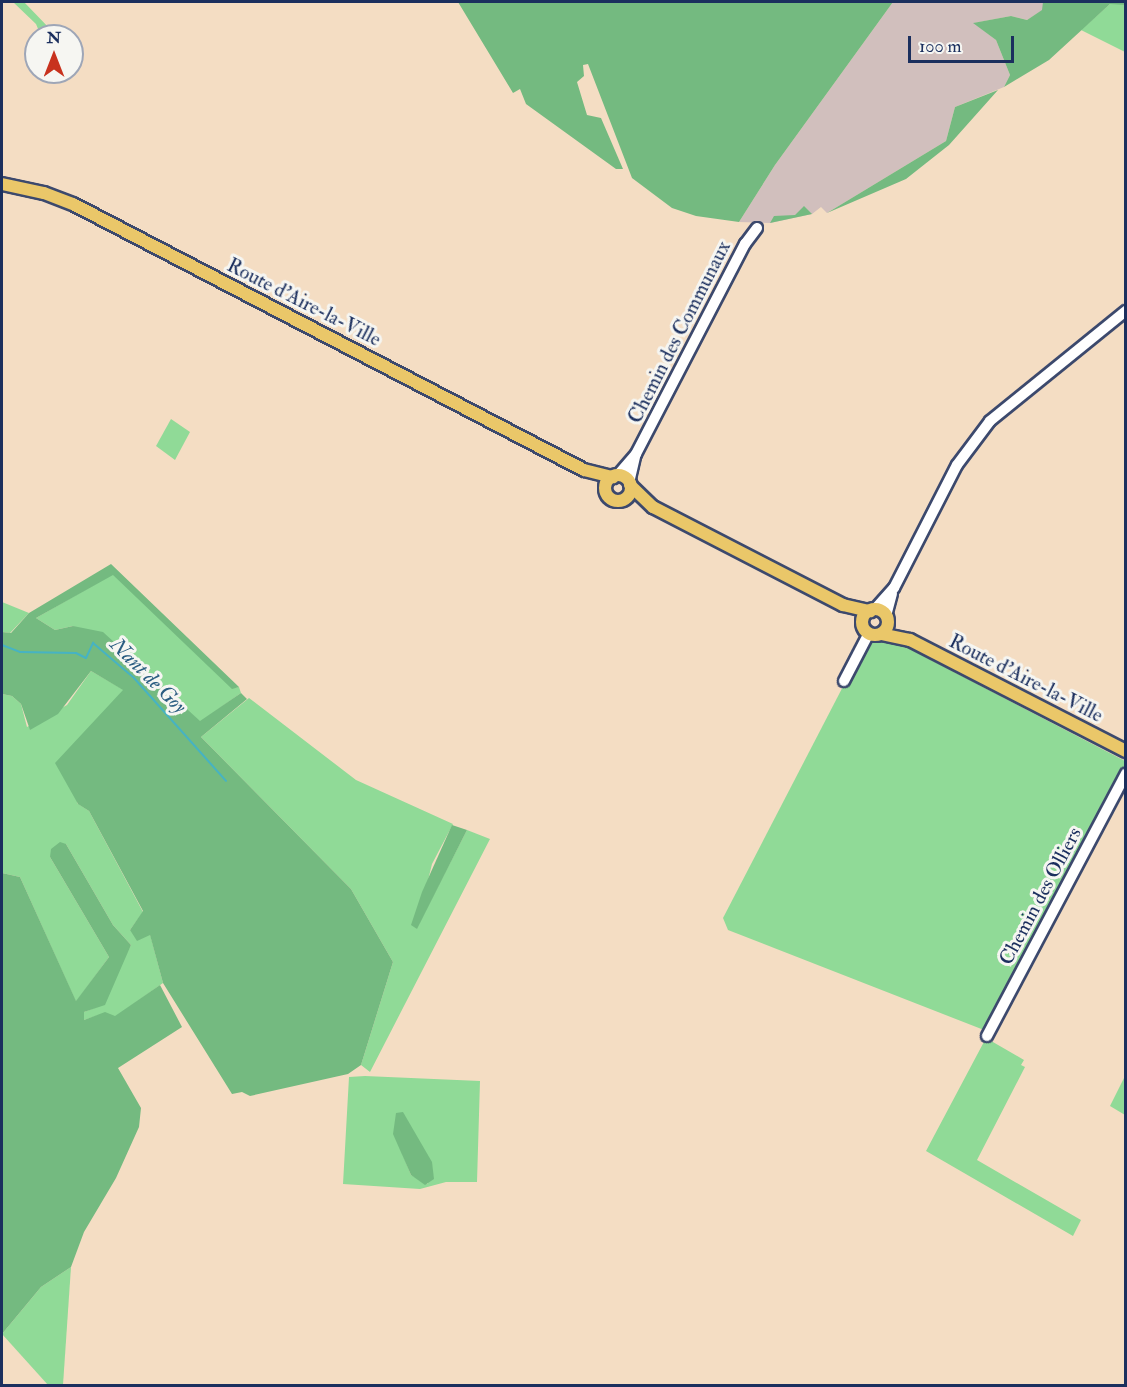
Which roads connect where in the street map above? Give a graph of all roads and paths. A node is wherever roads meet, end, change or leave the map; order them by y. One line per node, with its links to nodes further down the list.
1 (2, 184): 5 (main road, Route d'Aire-la-Ville)
2 (757, 228): 4 (street, Chemin des Communaux)
3 (1125, 311): 11 (street)
4 (636, 454): 6 (street, Chemin des Communaux); 7 (street, Chemin des Communaux)
5 (584, 470): 6 (main road, Route d'Aire-la-Ville); 8 (main road, Route d'Aire-la-Ville)
6 (615, 476): 7 (main road); 8 (main road)
7 (630, 484): 9 (main road); 10 (main road)
8 (606, 492): 9 (main road)
9 (622, 500): 10 (main road)
10 (653, 507): 12 (main road)
11 (894, 588): 13 (street); 14 (street)
12 (843, 605): 13 (main road); 15 (main road)
13 (872, 610): 14 (main road, Route d'Aire-la-Ville); 15 (main road)
14 (887, 618): 15 (main road); 16 (main road, Route d'Aire-la-Ville)
15 (871, 631): 16 (main road, Route d'Aire-la-Ville); 17 (street)
16 (910, 640): 18 (main road, Route d'Aire-la-Ville)
17 (844, 681)
18 (1125, 751)
19 (1125, 773): 20 (street, Chemin des Olliers)
20 (987, 1036)

